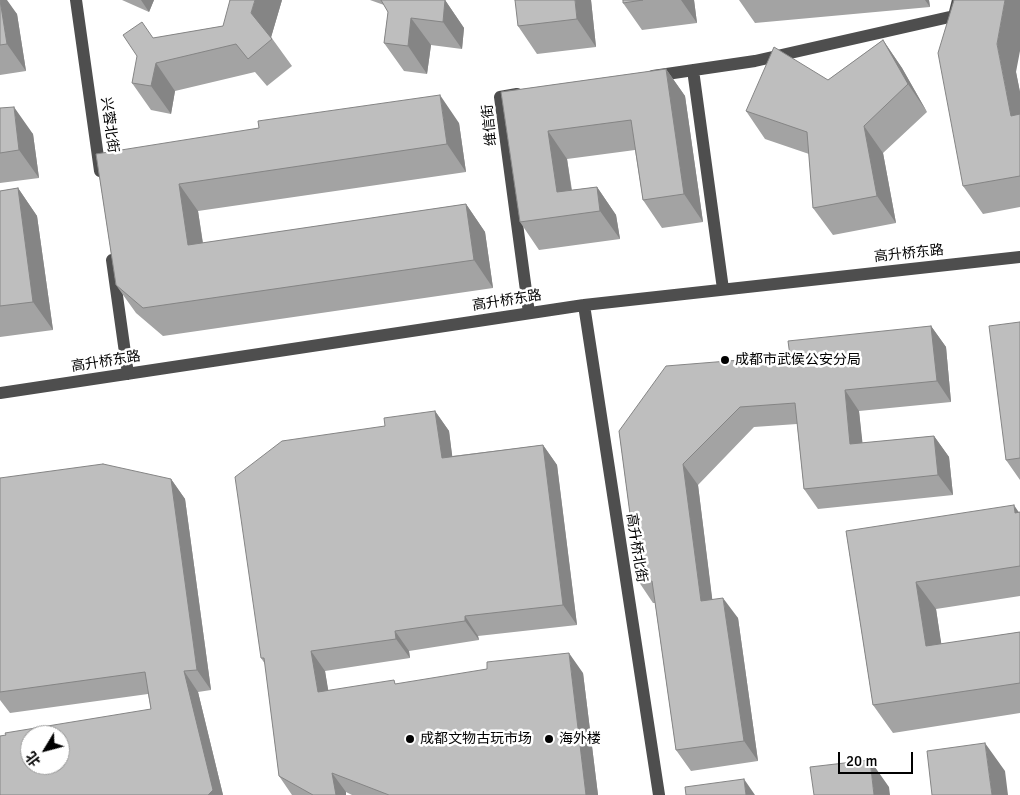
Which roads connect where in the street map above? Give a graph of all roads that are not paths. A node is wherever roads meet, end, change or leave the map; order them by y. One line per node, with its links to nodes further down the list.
1 (76, 0): 6 (street, 兴蓉北街)
2 (958, 0): 3 (street)
3 (694, 70): 4 (street); 9 (street)
4 (645, 77)
5 (529, 93): 11 (street, 维信街)
6 (102, 187)
7 (110, 246): 12 (street)
8 (1020, 257): 9 (street, 高升桥东路)
9 (723, 289): 10 (street, 高升桥东路)
10 (584, 305): 11 (street, 高升桥东路); 14 (street, 高升桥北街)
11 (529, 313): 12 (street, 高升桥东路)
12 (128, 374): 13 (street, 高升桥东路)
13 (0, 393)
14 (659, 795)

